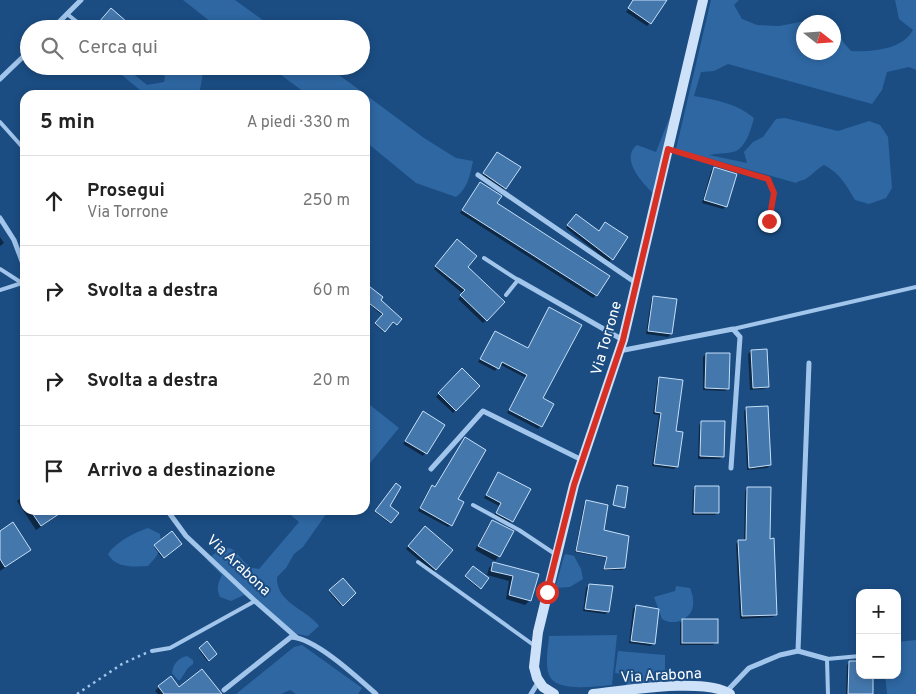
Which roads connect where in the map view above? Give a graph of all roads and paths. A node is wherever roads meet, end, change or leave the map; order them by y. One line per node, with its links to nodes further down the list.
1 (81, 0): 3 (street)
2 (703, 0): 10 (main road, Via Torrone)
3 (67, 14): 4 (street); 5 (lane)
4 (61, 20)
5 (75, 20)
6 (20, 60): 7 (street)
7 (0, 79)
8 (0, 122): 9 (lane)
9 (20, 144)
10 (668, 149): 13 (lane); 19 (main road, Via Torrone)
11 (478, 175): 19 (street)
12 (0, 218): 14 (street)
13 (769, 221)
14 (20, 256)
15 (484, 258): 17 (lane)
16 (0, 269): 18 (lane)
17 (518, 280): 23 (lane); 25 (street)
18 (20, 282)
19 (636, 284): 25 (main road, Via Torrone)
20 (20, 285): 22 (lane)
21 (916, 287): 24 (lane)
22 (0, 290)
23 (506, 295)
24 (733, 329): 26 (street); 29 (street)
25 (623, 340): 26 (main road, Via Torrone)
26 (619, 351): 28 (main road, Via Torrone)
27 (809, 363): 39 (street)
28 (582, 460): 30 (street); 33 (main road, Via Torrone)
29 (731, 468)
30 (431, 469)
31 (473, 506): 33 (lane)
32 (170, 515): 35 (street, Via Arabona)
33 (556, 554): 37 (main road, Via Torrone)
34 (418, 562): 37 (lane)
35 (255, 602): 36 (street, Via Arabona); 38 (lane)
36 (297, 637): 43 (street); 46 (street, Via Arabona)
37 (536, 647): 42 (main road, Via Torrone)
38 (152, 651): 45 (path)
39 (798, 651): 41 (street); 44 (street)
40 (856, 656): 41 (lane)
41 (827, 658): 50 (lane)
42 (539, 681): 47 (street); 48 (main road)
43 (224, 690)
44 (728, 693): 49 (main road, Via Arabona)
45 (77, 694)
46 (376, 694)
47 (531, 694)
48 (554, 694)
49 (593, 694)
50 (828, 694)

